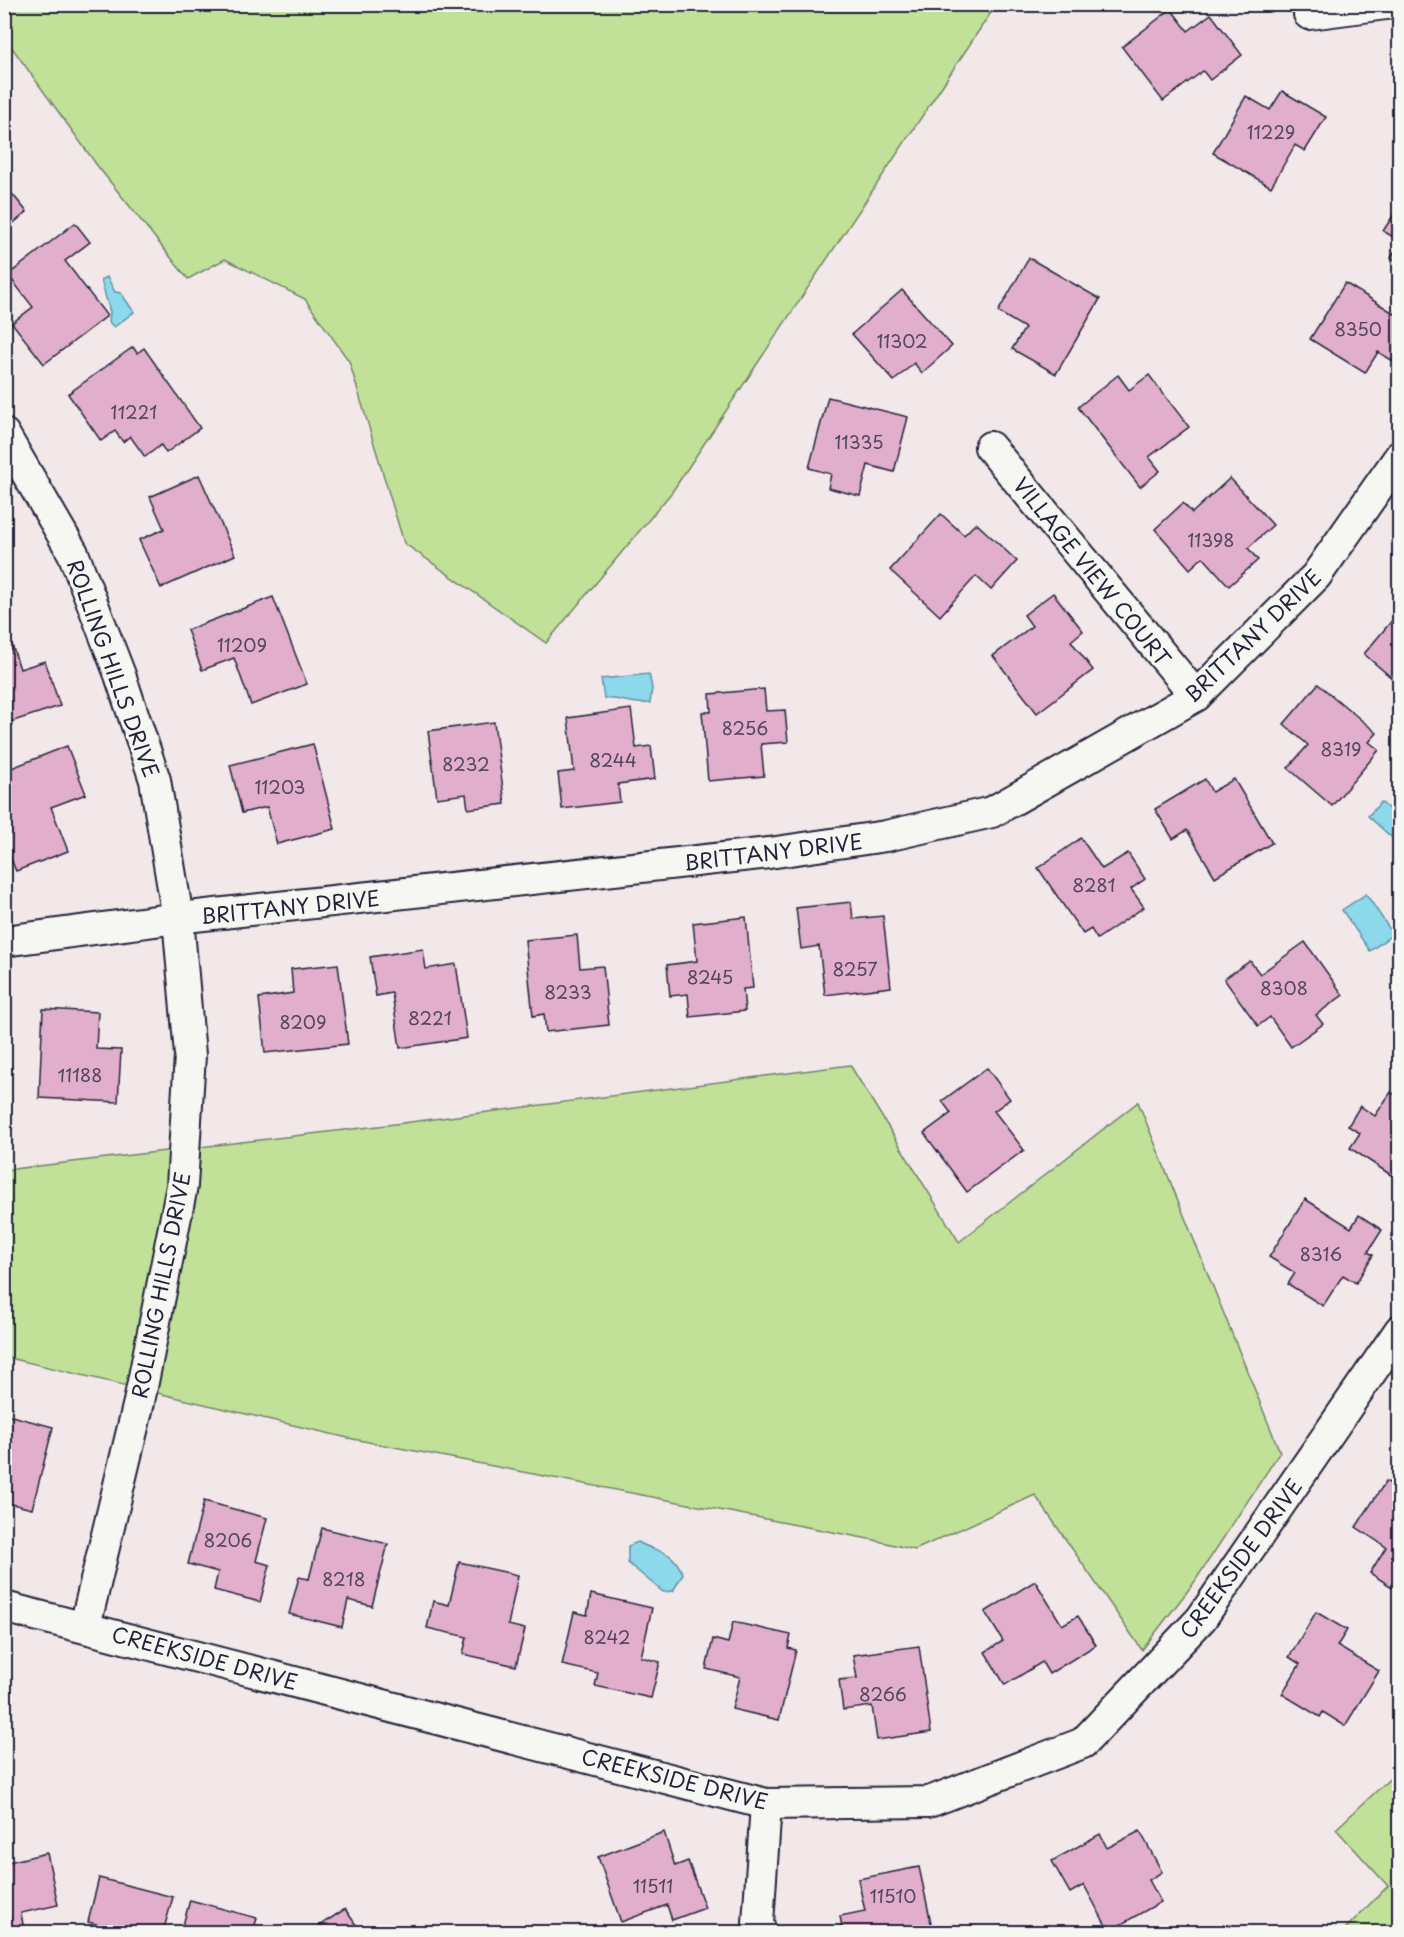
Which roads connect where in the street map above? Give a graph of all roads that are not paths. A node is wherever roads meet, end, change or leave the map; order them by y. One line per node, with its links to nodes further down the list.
1 (1386, 4): 2 (street)
2 (1309, 14)
3 (4, 434): 7 (street, ROLLING HILLS DRIVE)
4 (990, 447): 6 (street, VILLAGE VIEW COURT)
5 (1400, 456): 6 (street, BRITTANY DRIVE)
6 (1196, 696): 7 (street, BRITTANY DRIVE)
7 (178, 918): 8 (street, BRITTANY DRIVE); 11 (street, ROLLING HILLS DRIVE)
8 (4, 941)
9 (1400, 1330): 12 (street, CREEKSIDE DRIVE)
10 (4, 1607): 11 (street, CREEKSIDE DRIVE)
11 (85, 1626): 12 (street, CREEKSIDE DRIVE)
12 (766, 1804): 13 (street)
13 (761, 1932)

